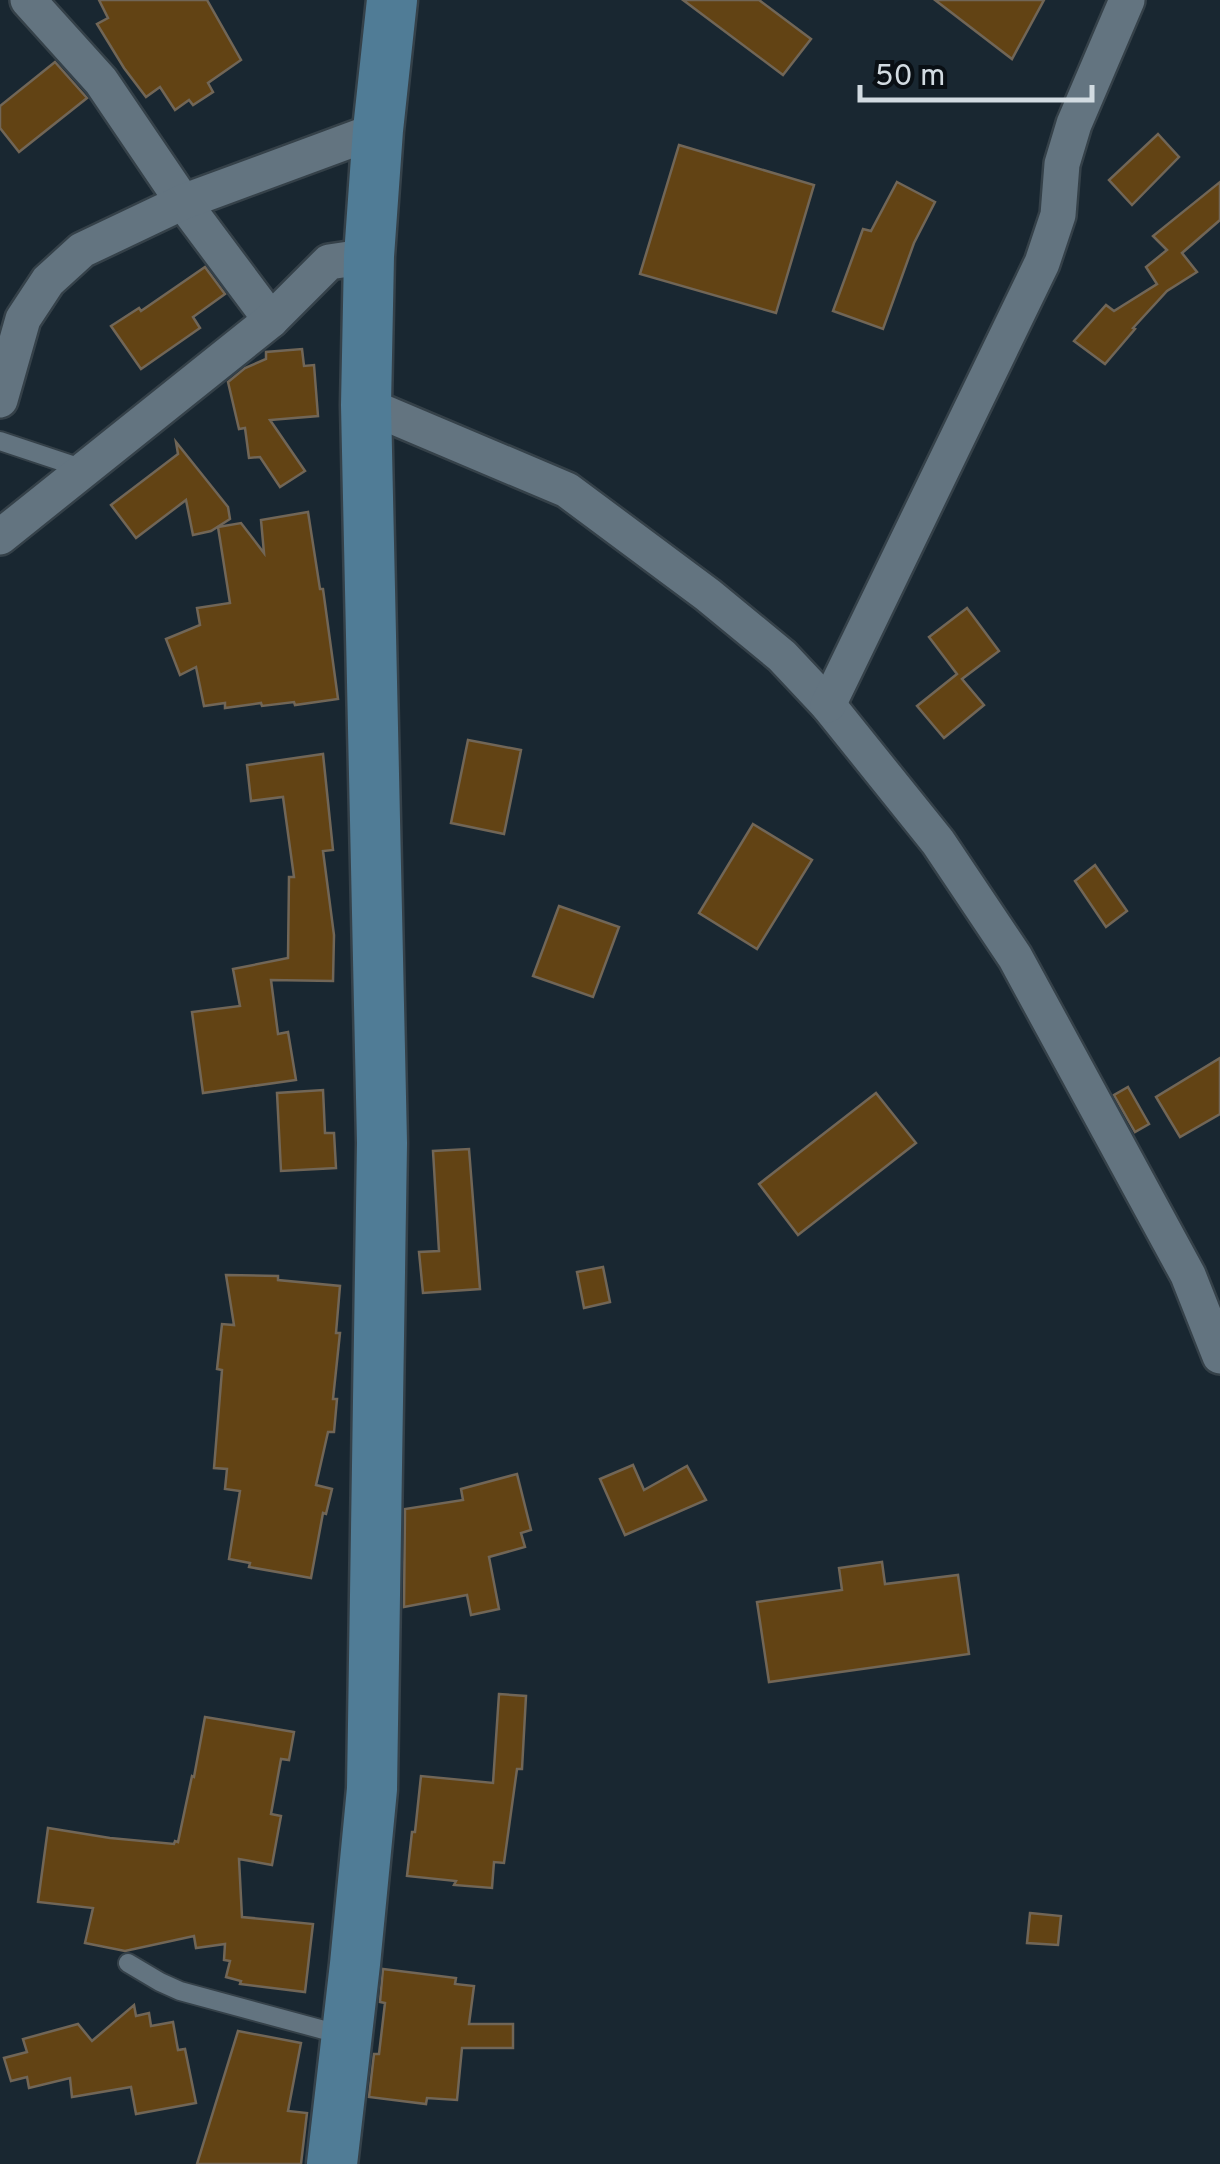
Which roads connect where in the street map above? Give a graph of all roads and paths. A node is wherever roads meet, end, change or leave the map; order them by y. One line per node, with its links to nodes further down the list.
1 (28, 0): 5 (street)
2 (392, 0): 4 (street)
3 (1127, 0): 13 (street)
4 (378, 130): 5 (street); 6 (street)
5 (183, 202): 7 (street); 8 (street)
6 (369, 256): 7 (street); 9 (street)
7 (271, 320): 11 (street)
8 (2, 387)
9 (366, 405): 13 (street); 16 (street)
10 (0, 441): 11 (lane)
11 (84, 469): 12 (street)
12 (0, 536)
13 (828, 705): 14 (street)
14 (1220, 1356)
15 (128, 1963): 16 (lane)
16 (346, 2036): 17 (street)
17 (332, 2164)

